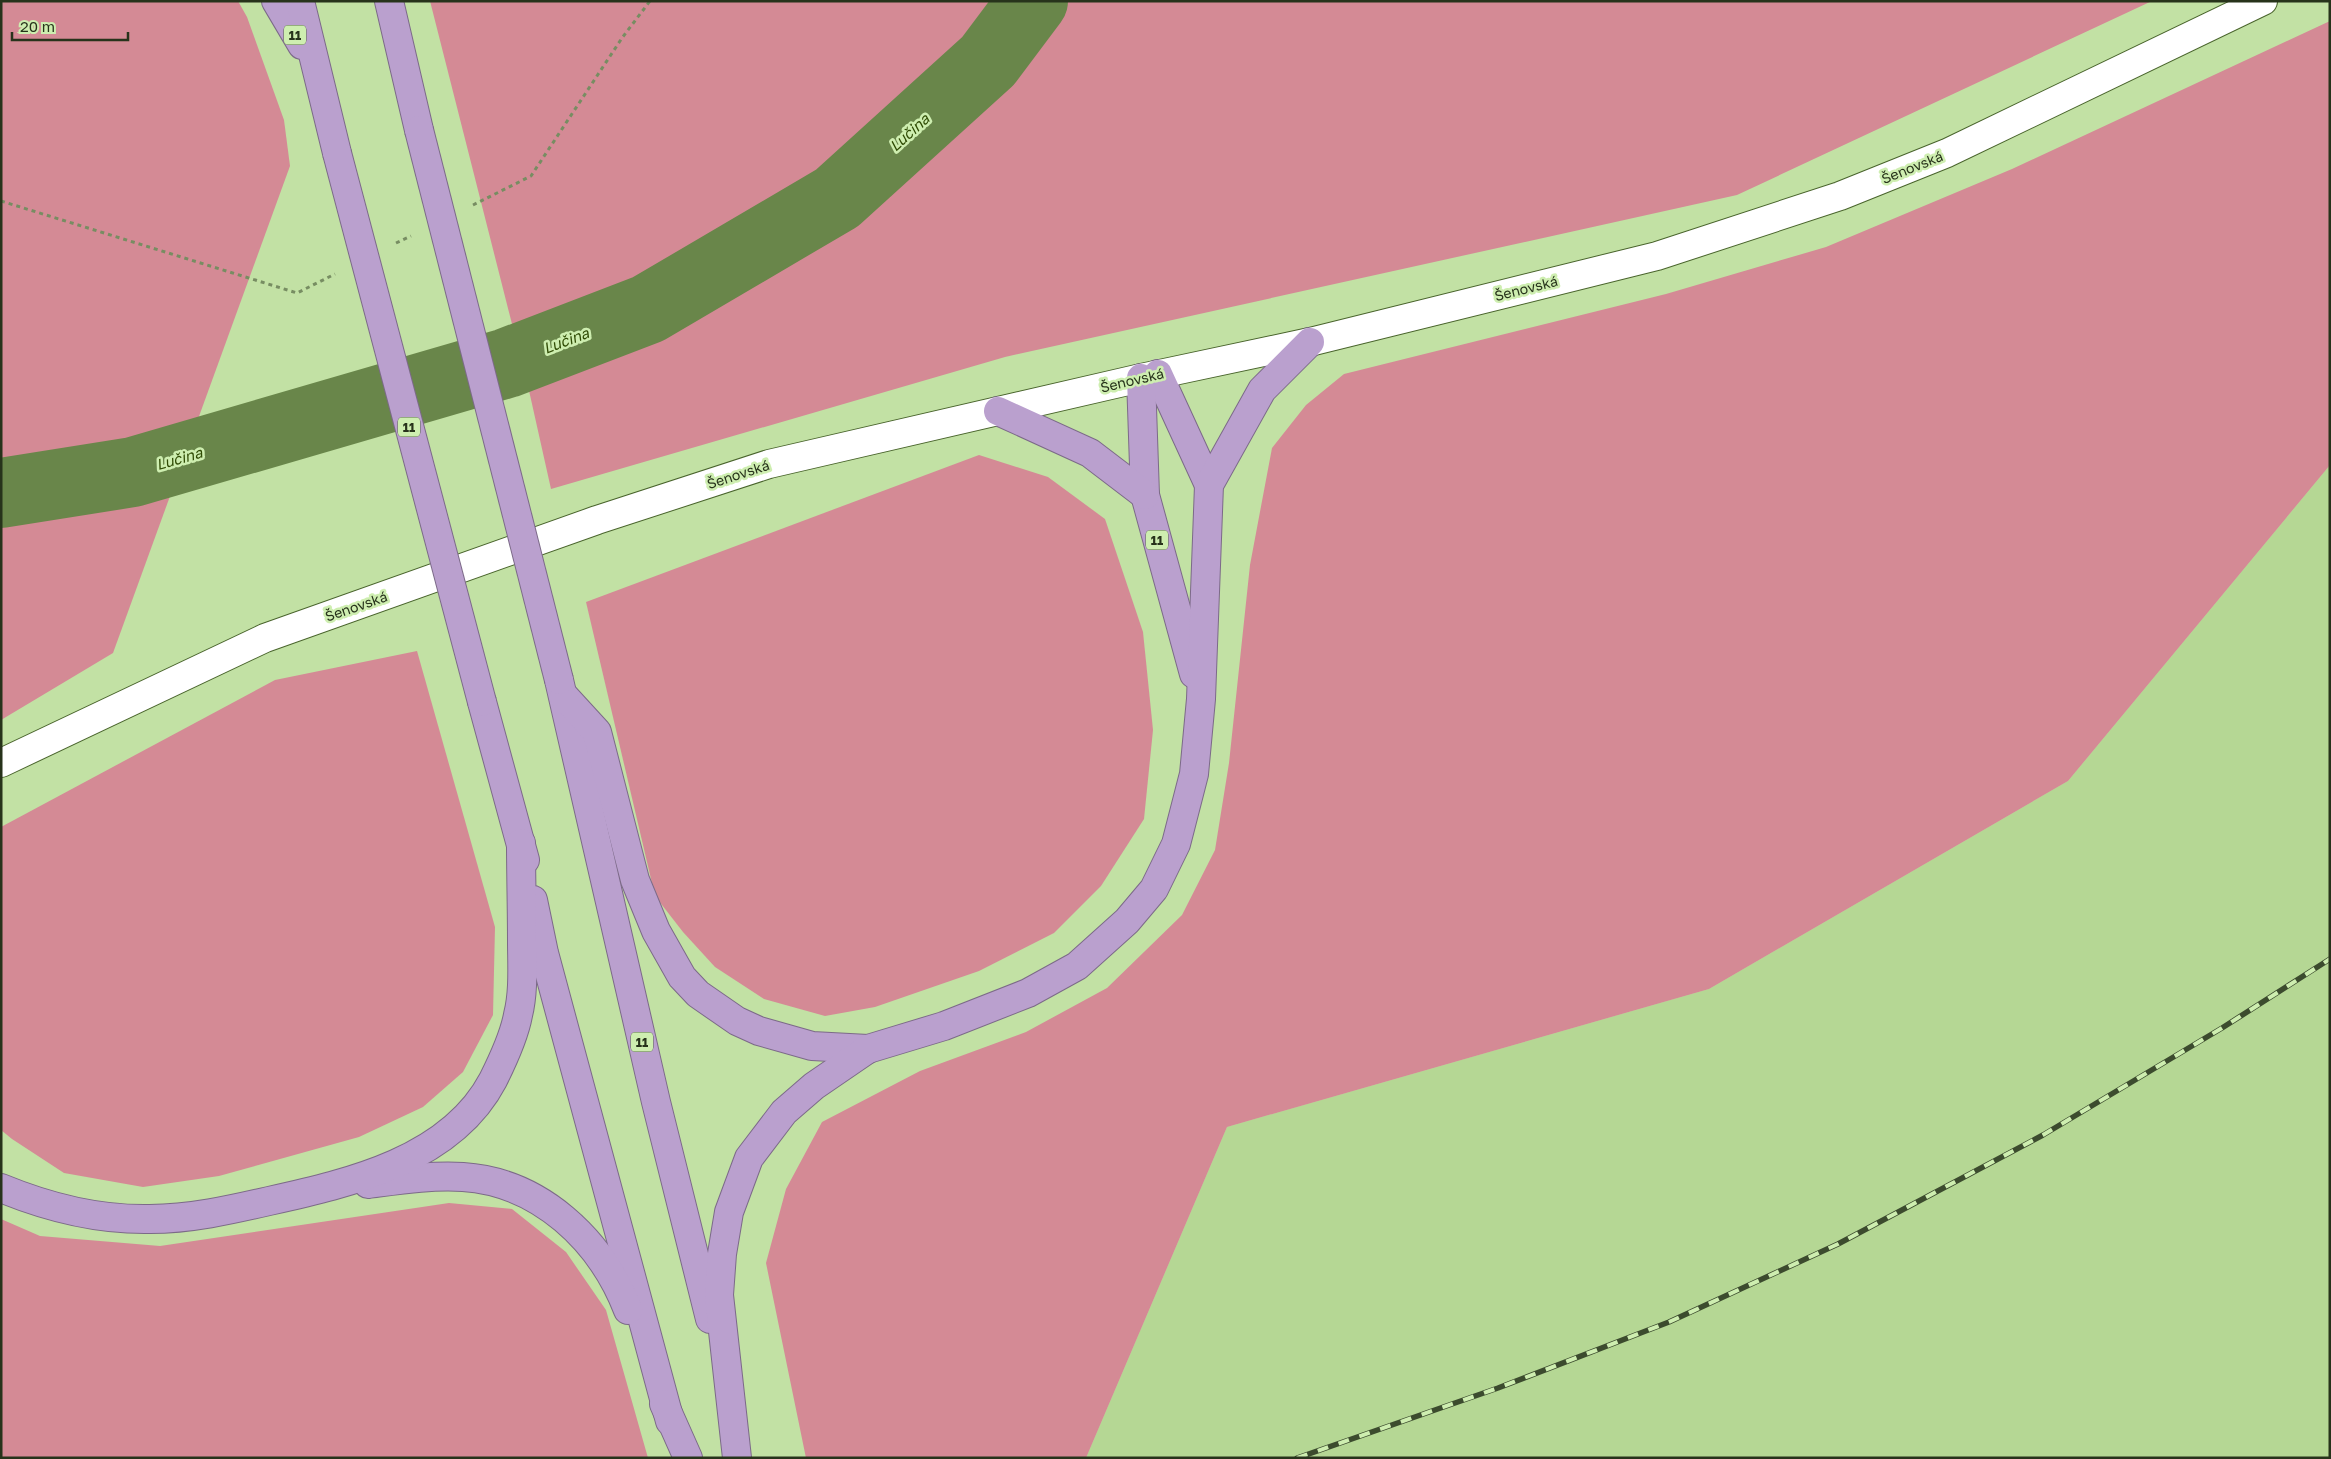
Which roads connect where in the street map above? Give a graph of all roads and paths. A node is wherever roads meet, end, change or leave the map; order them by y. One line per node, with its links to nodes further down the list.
1 (276, 1): 6 (highway, 11)
2 (300, 1): 6 (highway, 11)
3 (389, 1): 15 (highway, 11, bridge)
4 (650, 1): 7 (path)
5 (2263, 1): 10 (street, Šenovská)
6 (315, 68): 18 (highway, 11, bridge)
7 (531, 176)
8 (1, 201): 9 (path)
9 (297, 292)
10 (1310, 342): 11 (street, Šenovská); 13 (highway)
11 (1150, 376): 12 (street, Šenovská); 13 (highway); 14 (highway, 11)
12 (998, 411): 14 (highway); 17 (street, Šenovská)
13 (1209, 485): 16 (highway)
14 (1145, 495): 16 (highway, 11)
15 (561, 687): 19 (highway); 22 (highway, 11)
16 (1201, 699): 19 (highway)
17 (1, 763)
18 (521, 843): 21 (highway); 23 (highway, 11)
19 (868, 1049): 22 (highway)
20 (1, 1188): 21 (highway)
21 (322, 1189): 23 (highway)
22 (731, 1402): 25 (highway, 11)
23 (670, 1421): 24 (highway, 11)
24 (688, 1458)
25 (737, 1458)

